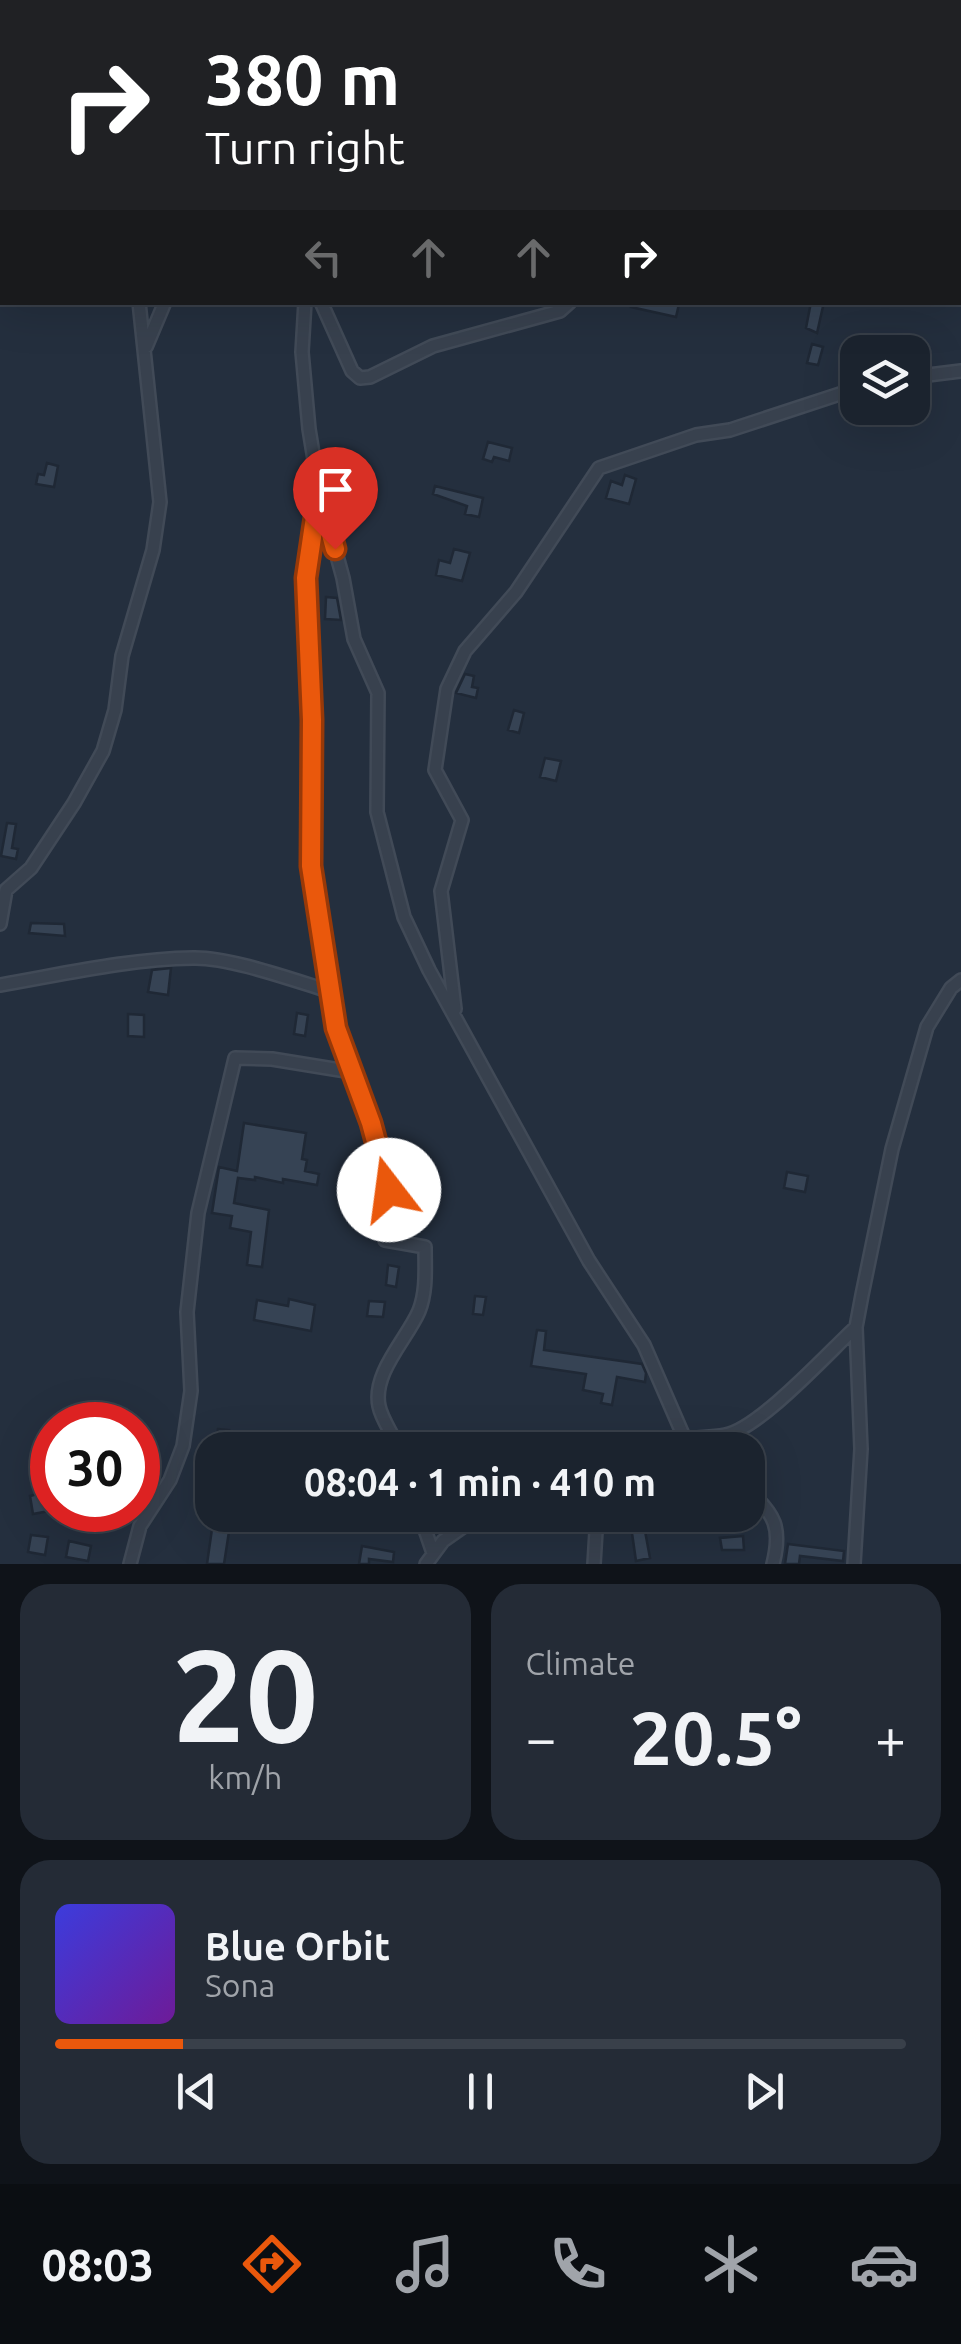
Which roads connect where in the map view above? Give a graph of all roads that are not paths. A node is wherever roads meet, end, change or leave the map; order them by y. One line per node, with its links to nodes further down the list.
1 (140, 305): 6 (street)
2 (164, 305): 6 (street)
3 (305, 305): 10 (street)
4 (322, 305): 5 (street)
5 (567, 305)
6 (144, 351): 11 (street)
7 (961, 371): 8 (street)
8 (930, 375)
9 (840, 394): 15 (street)
10 (319, 490): 14 (street); 15 (street)
11 (0, 924)
12 (961, 980): 17 (street)
13 (0, 985): 14 (street)
14 (329, 992): 16 (street)
15 (456, 1018): 19 (street)
16 (352, 1072): 18 (street); 26 (street)
17 (856, 1327): 20 (street); 29 (street)
18 (390, 1432)
19 (681, 1432)
20 (734, 1432)
21 (765, 1505): 28 (street)
22 (424, 1532): 25 (street)
23 (455, 1532): 25 (street)
24 (596, 1532): 27 (street)
25 (429, 1558)
26 (130, 1564)
27 (594, 1564)
28 (773, 1564)
29 (854, 1564)

